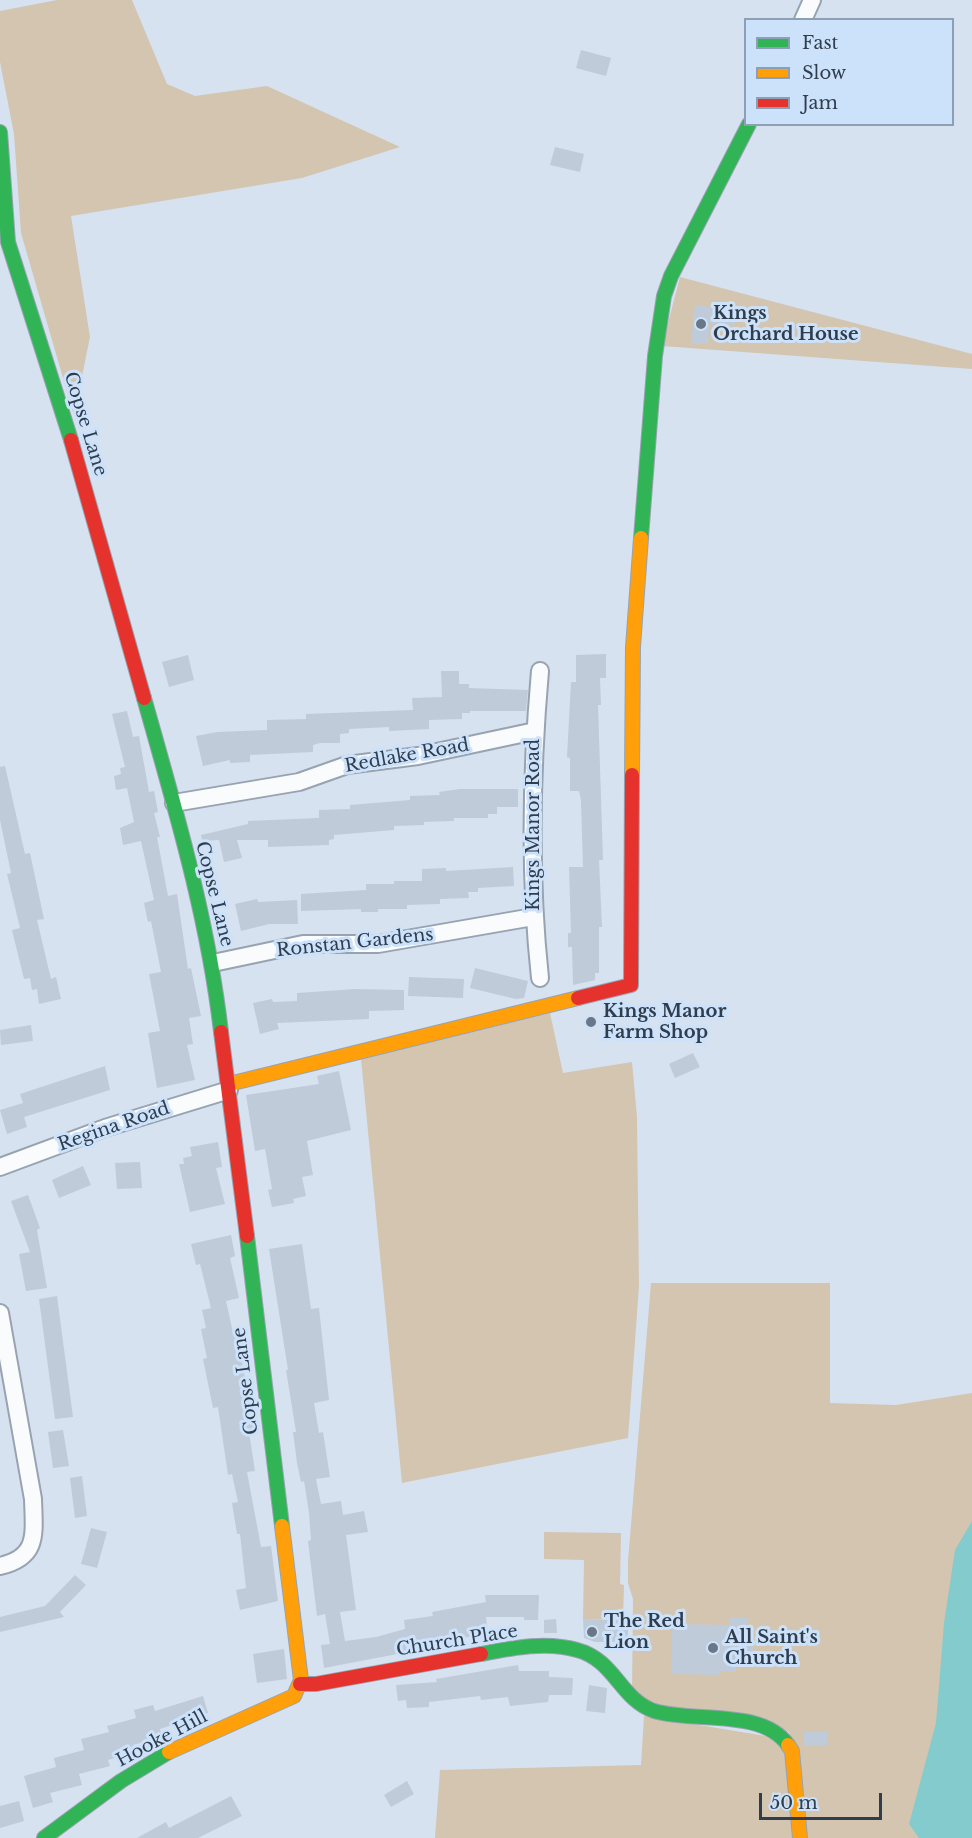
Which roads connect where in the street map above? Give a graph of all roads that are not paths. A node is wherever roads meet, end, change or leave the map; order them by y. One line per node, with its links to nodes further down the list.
1 (812, 0): 2 (street)
2 (804, 18)
3 (748, 126): 11 (street)
4 (0, 132): 7 (street, Copse Lane)
5 (540, 671): 6 (street, Kings Manor Road)
6 (535, 731): 7 (street, Redlake Road); 8 (street, Kings Manor Road)
7 (174, 803): 9 (street, Copse Lane)
8 (533, 918): 9 (street, Ronstan Gardens); 10 (street, Kings Manor Road)
9 (213, 963): 11 (street, Copse Lane)
10 (540, 978)
11 (229, 1087): 12 (street, Regina Road); 15 (street, Copse Lane)
12 (0, 1167)
13 (0, 1313): 14 (street)
14 (0, 1566)
15 (300, 1684): 16 (street, Hooke Hill); 17 (street, Church Place)
16 (44, 1838)
17 (800, 1838)

